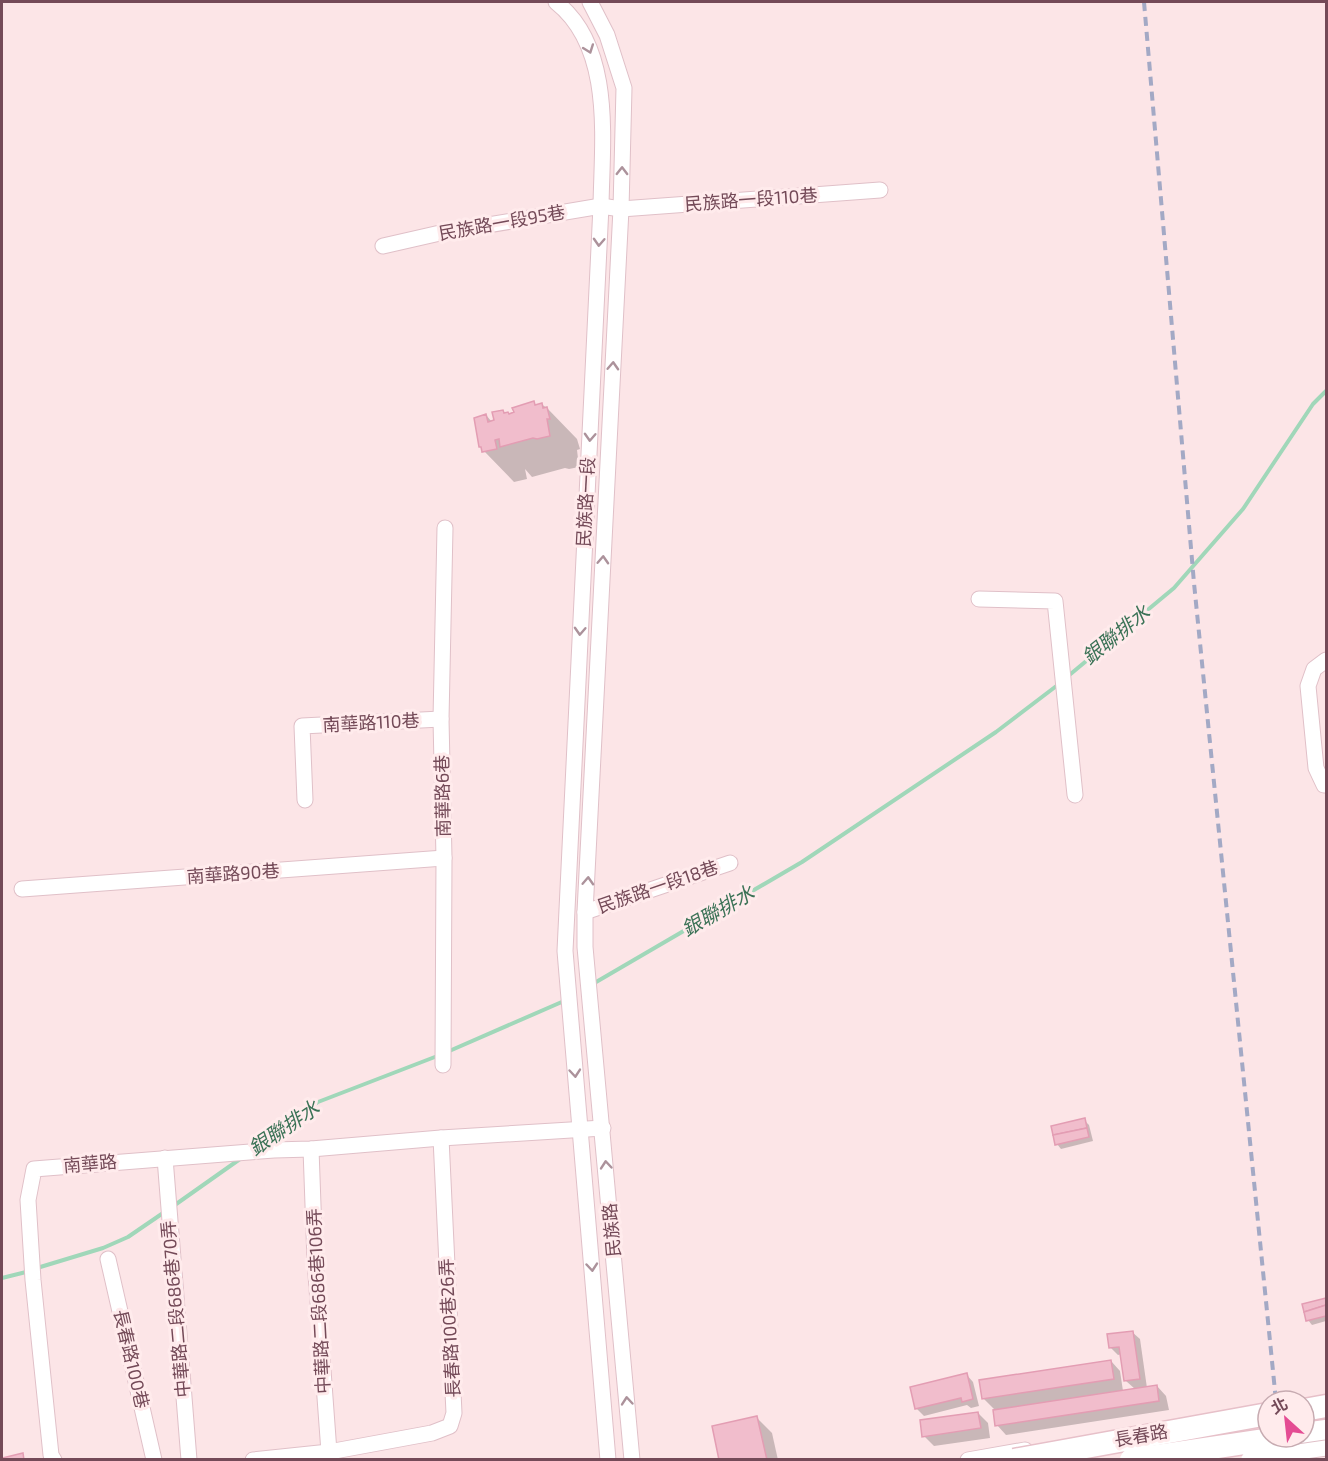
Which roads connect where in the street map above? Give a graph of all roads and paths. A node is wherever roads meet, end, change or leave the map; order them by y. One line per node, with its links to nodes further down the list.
1 (556, 2): 4 (street, 民族路一段, one-way to 4)
2 (590, 2): 5 (street, 民族路一段, one-way to 2)
3 (880, 190): 5 (street, 民族路一段110巷)
4 (601, 206): 5 (street, 民族路一段95巷); 6 (street, 民族路一段95巷); 11 (street, 民族路一段, one-way to 11)
5 (621, 210): 12 (street, 民族路一段, one-way to 5)
6 (383, 246)
7 (445, 528): 10 (street, 南華路6巷)
8 (979, 599): 14 (street)
9 (1320, 664): 13 (street)
10 (441, 719): 15 (street, 南華路110巷); 16 (street, 南華路6巷)
11 (573, 783): 12 (street); 21 (street, 民族路一段)
12 (592, 785): 19 (street, 民族路一段, one-way to 12)
13 (1326, 785)
14 (1075, 795)
15 (305, 800)
16 (444, 858): 18 (street, 南華路90巷); 22 (street, 南華路6巷)
17 (730, 863): 19 (street, 民族路一段18巷)
18 (22, 889)
19 (585, 912): 20 (street, 民族路一段)
20 (590, 991): 23 (street, 民族路)
21 (570, 1005): 24 (street, 民族路, one-way to 24)
22 (443, 1057)
23 (603, 1128): 24 (street, 南華路); 41 (street, 民族路, one-way to 23)
24 (580, 1130): 25 (street, 南華路); 40 (street, 民族路, one-way to 40)
25 (441, 1138): 26 (street, 南華路); 34 (street, 長春路100巷26弄)
26 (311, 1149): 27 (street, 南華路); 34 (street, 中華路二段686巷106弄)
27 (165, 1158): 36 (street, 南華路); 38 (street, 中華路二段686巷70弄)
28 (108, 1259): 37 (street, 長春路100巷)
29 (1256, 1409): 30 (street)
30 (1233, 1413): 42 (street); 45 (street)
31 (1256, 1416): 43 (street, 長春路, bridge)
32 (1256, 1441): 44 (street, 長春路, bridge)
33 (1326, 1448): 35 (street, bridge)
34 (329, 1452): 39 (street, 長春路100巷26弄)
35 (1249, 1459)
36 (54, 1460)
37 (154, 1460)
38 (189, 1460)
39 (253, 1460)
40 (608, 1460)
41 (632, 1460)
42 (968, 1460)
43 (1014, 1460)
44 (1131, 1460)
45 (1228, 1460)

